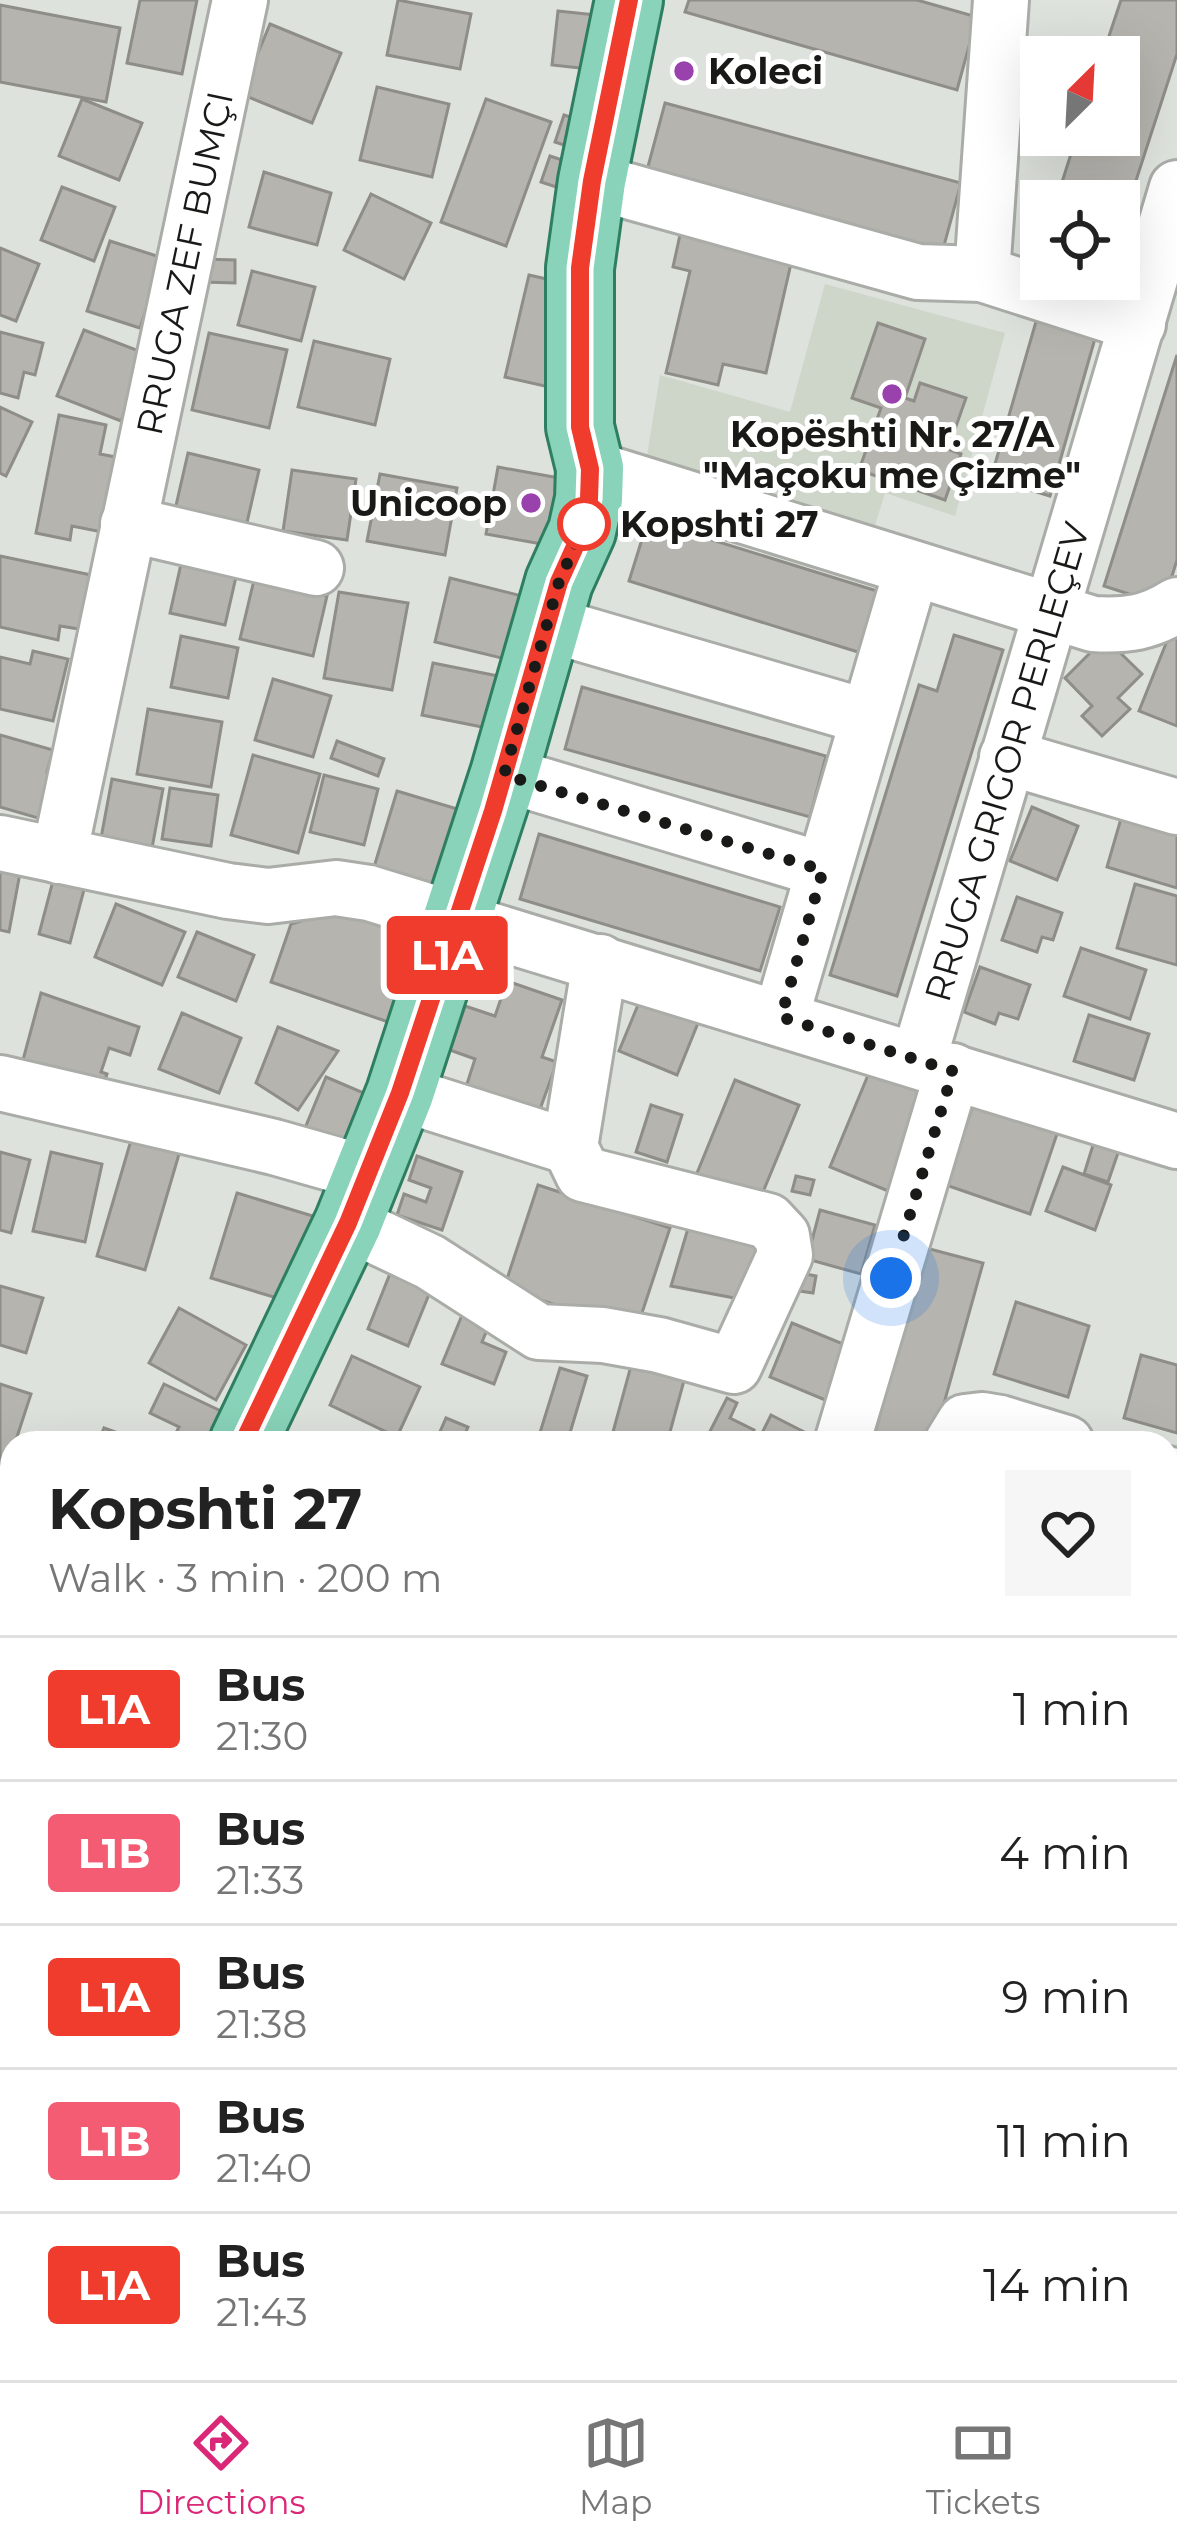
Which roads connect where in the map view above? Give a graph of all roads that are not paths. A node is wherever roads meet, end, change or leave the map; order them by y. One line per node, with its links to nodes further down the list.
1 (240, 0): 9 (street, RRUGA ZEF BUMÇI)
2 (629, 0): 4 (main road)
3 (1001, 0): 6 (street)
4 (592, 181): 6 (street); 8 (main road)
5 (1177, 188): 7 (street, RRUGA GRIGOR PERLEÇEV)
6 (982, 274): 7 (street)
7 (1138, 324): 13 (street, RRUGA GRIGOR PERLEÇEV)
8 (590, 469): 11 (street); 14 (main road)
9 (128, 524): 10 (street); 20 (street, RRUGA ZEF BUMÇI)
10 (316, 568)
11 (912, 569): 13 (street); 15 (street)
12 (1177, 605): 13 (street)
13 (1053, 610): 16 (street, RRUGA GRIGOR PERLEÇEV)
14 (548, 624): 15 (street); 17 (main road)
15 (867, 717): 21 (street)
16 (1007, 757): 18 (street); 25 (street, RRUGA GRIGOR PERLEÇEV)
17 (504, 775): 21 (street); 22 (main road)
18 (1177, 807)
19 (0, 843): 20 (street)
20 (58, 856): 22 (street)
21 (823, 870): 24 (street)
22 (459, 918): 23 (street); 27 (main road)
23 (600, 962): 24 (street); 29 (street)
24 (781, 1017): 25 (street)
25 (935, 1066): 28 (street); 32 (street, RRUGA GRIGOR PERLEÇEV)
26 (0, 1083): 30 (street)
27 (400, 1093): 29 (street); 30 (main road)
28 (1177, 1141)
29 (570, 1147): 30 (street)
30 (359, 1198): 31 (main road)
31 (249, 1431)
32 (845, 1431)
33 (966, 1431): 34 (street)
34 (1026, 1431)

